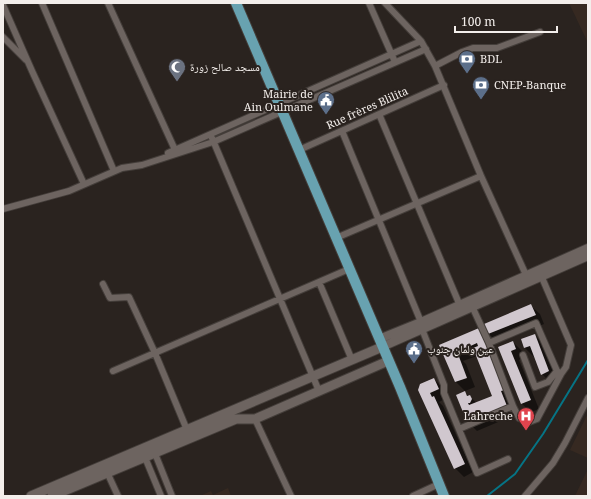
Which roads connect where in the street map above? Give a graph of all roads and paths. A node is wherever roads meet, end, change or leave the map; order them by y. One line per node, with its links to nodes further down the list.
1 (42, 3): 23 (street)
2 (108, 3): 22 (street)
3 (236, 3): 16 (main road)
4 (369, 3): 11 (street)
5 (385, 3): 9 (street)
6 (3, 5): 13 (street)
7 (540, 32): 14 (street)
8 (3, 37): 13 (street)
9 (421, 41): 10 (street); 11 (street)
10 (426, 49): 12 (street); 14 (street)
11 (391, 54): 12 (street); 16 (street)
12 (395, 62): 16 (street)
13 (28, 63): 25 (street)
14 (435, 66): 15 (street)
15 (444, 85): 17 (street, Rue frères Blilita); 24 (street)
16 (280, 107): 19 (street); 20 (street); 21 (main road)
17 (379, 114): 18 (street, Rue frères Blilita); 26 (street)
18 (342, 131): 21 (street, Rue frères Blilita); 28 (street)
19 (210, 133): 20 (street); 22 (street)
20 (213, 142): 22 (street); 37 (street)
21 (298, 150): 29 (main road)
22 (176, 152): 23 (street)
23 (114, 171): 25 (street)
24 (481, 176): 26 (street); 34 (street)
25 (84, 184): 27 (street)
26 (417, 204): 28 (street); 39 (street)
27 (3, 209)
28 (379, 219): 29 (street); 40 (street)
29 (336, 238): 32 (main road)
30 (588, 248): 33 (street)
31 (588, 256): 33 (street)
32 (349, 269): 35 (street); 41 (main road)
33 (540, 273): 34 (street); 38 (street); 48 (street)
34 (526, 275): 38 (street)
35 (319, 282): 37 (street); 45 (street)
36 (103, 284): 43 (street)
37 (279, 300): 43 (street); 49 (street)
38 (471, 304): 39 (street); 42 (street)
39 (461, 308): 40 (street)
40 (422, 326): 41 (street); 54 (street)
41 (380, 343): 45 (main road); 46 (main road)
42 (489, 343): 48 (street); 52 (street)
43 (155, 353): 47 (street); 55 (street)
44 (523, 355): 48 (street)
45 (352, 360): 49 (main road)
46 (388, 361): 50 (main road); 60 (main road)
47 (114, 371)
48 (559, 373): 52 (street)
49 (313, 376): 50 (street); 55 (main road)
50 (319, 391): 53 (main road)
51 (588, 398): 69 (street)
52 (513, 406): 54 (street)
53 (255, 419): 56 (main road); 66 (street)
54 (459, 429): 58 (street)
55 (188, 430): 56 (main road)
56 (153, 449): 57 (main road); 65 (street)
57 (143, 453): 59 (main road); 64 (street)
58 (508, 459)
59 (106, 469): 61 (main road); 62 (main road); 63 (street)
60 (439, 484): 67 (street); 68 (main road)
61 (31, 496)
62 (52, 496)
63 (118, 496)
64 (161, 496)
65 (172, 496)
66 (291, 496)
67 (413, 496)
68 (444, 496)
69 (526, 496)

